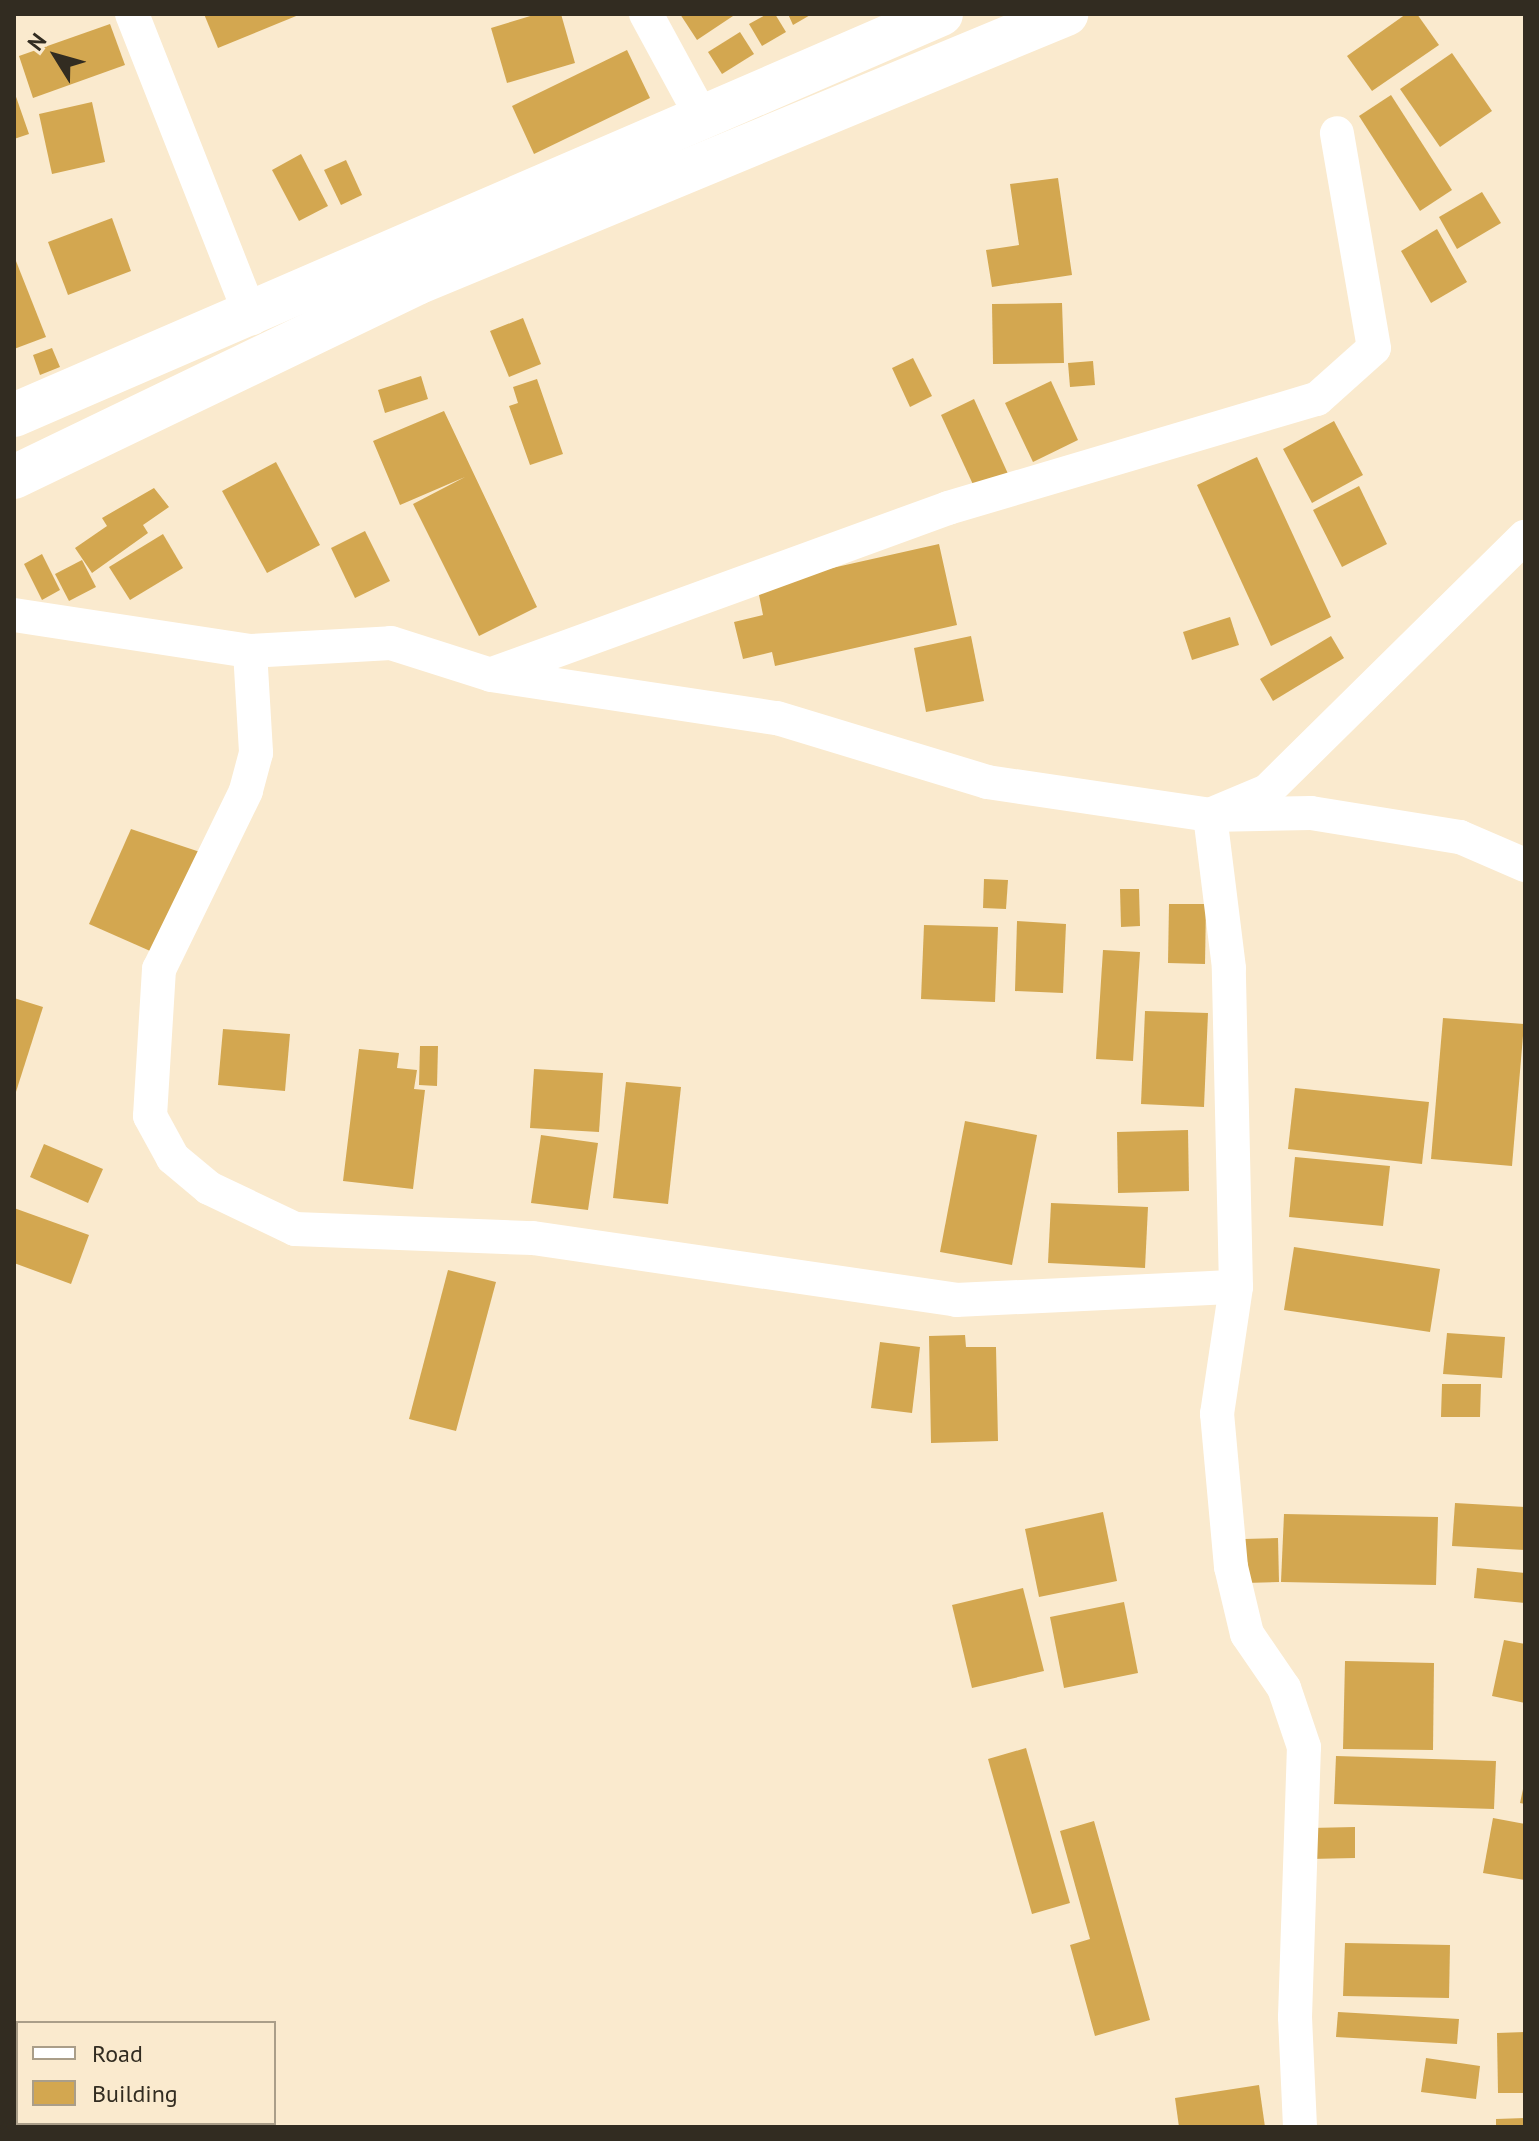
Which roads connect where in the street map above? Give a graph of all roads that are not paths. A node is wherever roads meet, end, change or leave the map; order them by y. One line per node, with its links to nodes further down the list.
1 (132, 14): 7 (street)
2 (646, 14): 5 (street)
3 (941, 14): 5 (main road)
4 (1066, 14): 9 (main road)
5 (704, 121): 7 (main road)
6 (1337, 133): 13 (street)
7 (252, 318): 8 (main road)
8 (14, 415)
9 (14, 477)
10 (1525, 537): 14 (street)
11 (14, 615): 12 (street)
12 (250, 651): 13 (street); 16 (street)
13 (491, 675): 14 (street)
14 (1210, 815): 15 (street); 16 (street)
15 (1525, 865)
16 (1236, 1287): 17 (street)
17 (1300, 2127)

